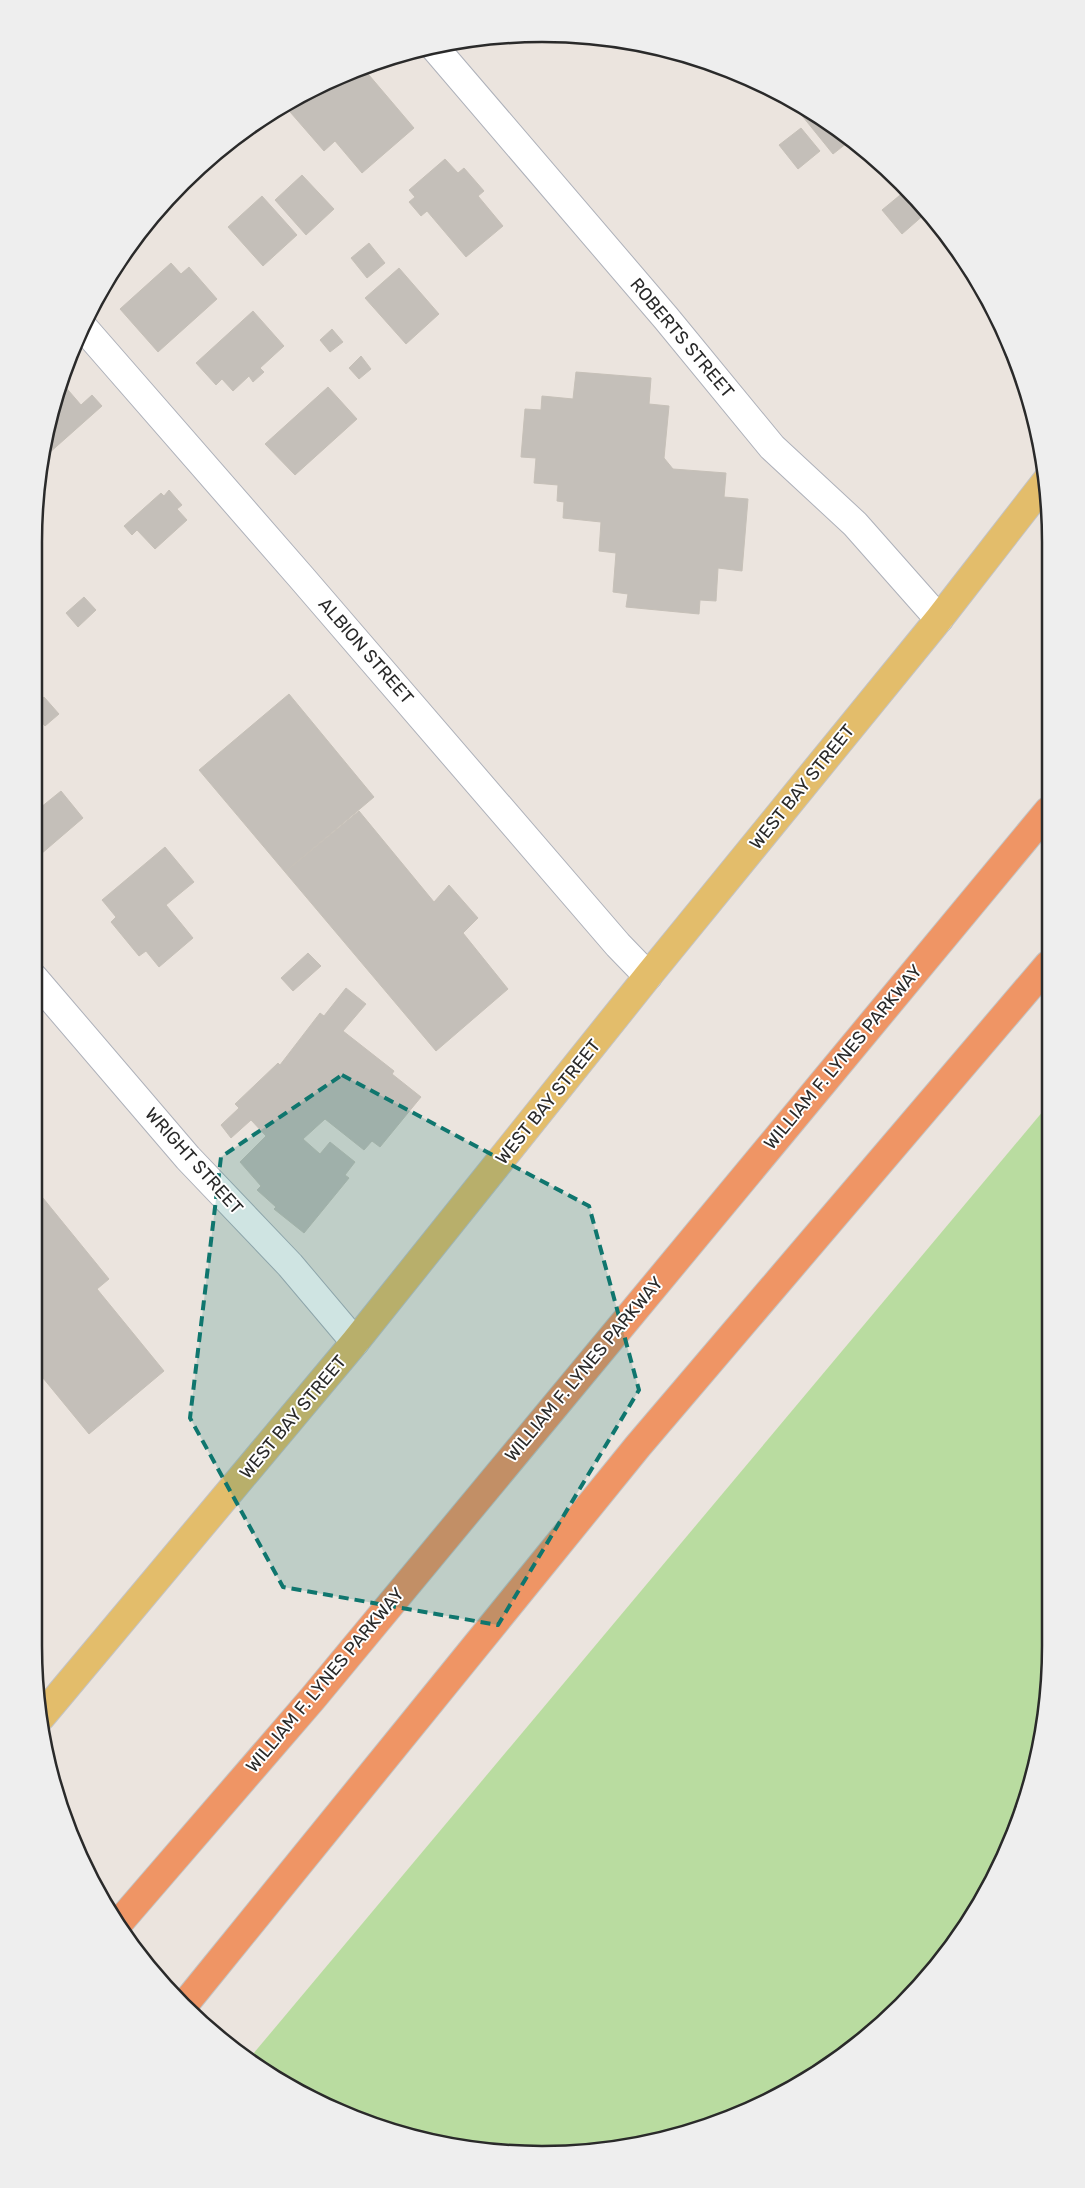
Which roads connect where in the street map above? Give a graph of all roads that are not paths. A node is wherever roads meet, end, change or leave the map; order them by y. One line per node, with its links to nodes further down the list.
1 (440, 53): 4 (street, ROBERTS STREET)
2 (88, 334): 7 (street, ALBION STREET)
3 (1039, 490): 4 (main road, WEST BAY STREET)
4 (938, 619): 7 (main road, WEST BAY STREET)
5 (1042, 818): 11 (highway, WILLIAM F. LYNES PARKWAY)
6 (1042, 972): 12 (highway)
7 (648, 976): 9 (main road, WEST BAY STREET)
8 (42, 987): 9 (street, WRIGHT STREET)
9 (356, 1342): 10 (main road, WEST BAY STREET)
10 (47, 1710)
11 (123, 1918)
12 (189, 1999)

